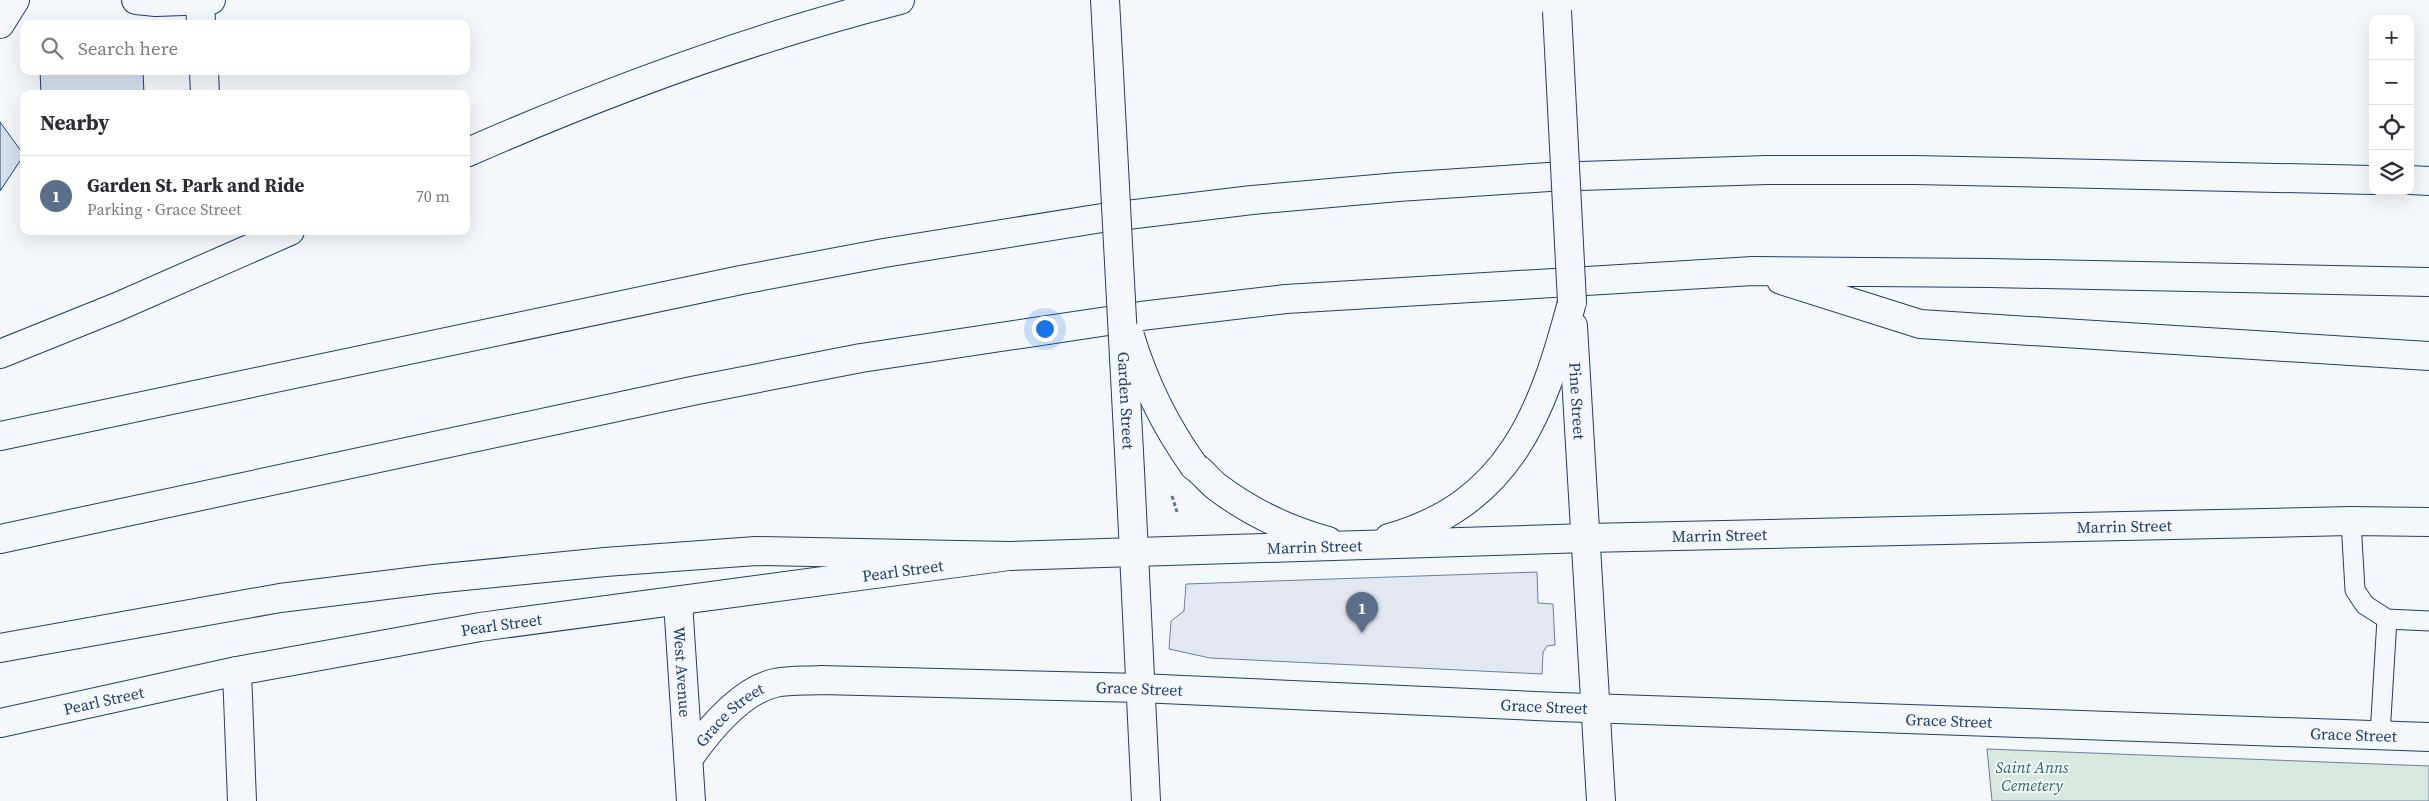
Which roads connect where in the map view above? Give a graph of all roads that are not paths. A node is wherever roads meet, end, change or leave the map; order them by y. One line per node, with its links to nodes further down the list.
1 (15, 0): 7 (main road)
2 (136, 0): 6 (main road)
3 (900, 0): 10 (main road)
4 (1105, 0): 17 (main road, Garden Street, bridge)
5 (1557, 5): 18 (main road, Pine Street, bridge)
6 (203, 6)
7 (0, 24)
8 (204, 75): 9 (main road)
9 (205, 90)
10 (470, 151)
11 (2369, 180): 21 (main road)
12 (2414, 180): 13 (main road)
13 (2429, 181)
14 (281, 235): 19 (main road)
15 (1753, 271): 16 (main road); 20 (main road); 25 (main road)
16 (2429, 282)
17 (1120, 301): 26 (main road, bridge); 27 (main road, Garden Street, bridge)
18 (1572, 302): 24 (main road, Pine Street); 26 (main road)
19 (0, 354)
20 (2429, 356)
21 (0, 436)
22 (2351, 521): 23 (main road, Marrin Street); 24 (main road, Marrin Street); 30 (lane)
23 (2429, 522)
24 (1587, 538): 26 (main road, Marrin Street); 35 (main road, Pine Street)
25 (0, 540)
26 (1357, 547): 27 (main road, Marrin Street)
27 (1134, 551): 28 (main road, Marrin Street); 34 (main road, Garden Street)
28 (1008, 556): 29 (main road, Pearl Street); 32 (main road)
29 (678, 602): 33 (main road, Pearl Street); 39 (main road, West Avenue)
30 (2386, 619): 31 (lane); 37 (lane)
31 (2429, 621)
32 (0, 648)
33 (237, 671): 36 (main road, Pearl Street); 40 (main road)
34 (1140, 688): 35 (main road, Grace Street); 39 (main road, Grace Street); 42 (main road, Garden Street)
35 (1596, 708): 37 (main road, Grace Street); 43 (main road, Pine Street)
36 (0, 723)
37 (2380, 736): 38 (main road, Grace Street)
38 (2429, 737)
39 (689, 758): 41 (main road, West Avenue)
40 (242, 801)
41 (691, 801)
42 (1146, 801)
43 (1601, 801)

